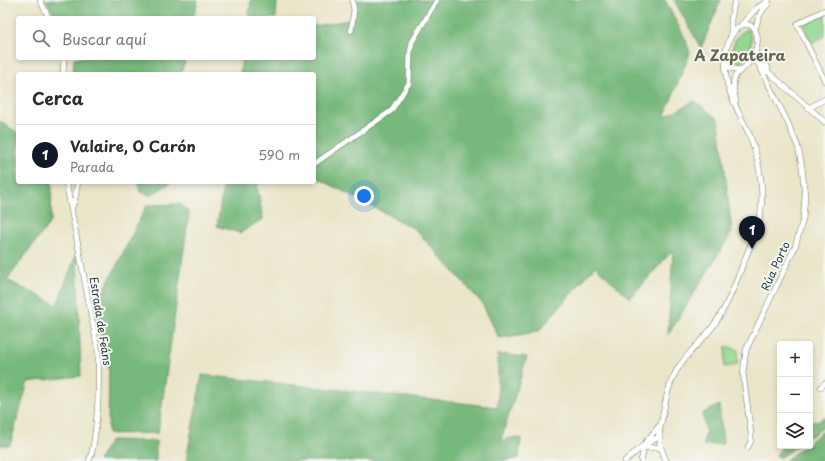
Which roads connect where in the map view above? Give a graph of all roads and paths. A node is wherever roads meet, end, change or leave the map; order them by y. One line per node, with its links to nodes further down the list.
1 (40, 0): 7 (street)
2 (352, 0): 11 (street)
3 (437, 0): 28 (street)
4 (735, 0): 8 (street)
5 (770, 0): 9 (street); 10 (street)
6 (825, 10): 22 (street)
7 (48, 16)
8 (731, 19): 9 (street); 12 (street)
9 (740, 26): 10 (street); 12 (street)
10 (755, 29): 13 (street)
11 (351, 31)
12 (730, 38): 14 (street)
13 (755, 53): 16 (street); 19 (street)
14 (726, 59): 18 (street); 25 (street)
15 (64, 60): 20 (street)
16 (751, 60): 17 (street); 18 (street)
17 (758, 64): 19 (street); 23 (street, Rúa Porto)
18 (740, 70): 25 (street)
19 (769, 71): 21 (street); 23 (street, Rúa Porto)
20 (64, 72)
21 (778, 81): 23 (street); 26 (street)
22 (825, 81)
23 (773, 93): 35 (street, Rúa Porto)
24 (825, 99): 26 (street)
25 (737, 108): 32 (street)
26 (809, 108): 27 (street)
27 (825, 122)
28 (316, 163)
29 (66, 184): 31 (street, Estrada de Feáns)
30 (78, 184): 31 (street, Estrada de Feáns)
31 (71, 208): 38 (street, Estrada de Feáns)
32 (661, 423): 33 (street); 34 (street)
33 (649, 438): 34 (street); 36 (street)
34 (659, 438): 36 (street); 37 (street)
35 (748, 447)
36 (640, 448): 37 (street); 39 (street); 40 (street)
37 (662, 449): 41 (street)
38 (90, 461)
39 (625, 461)
40 (642, 461)
41 (666, 461)

